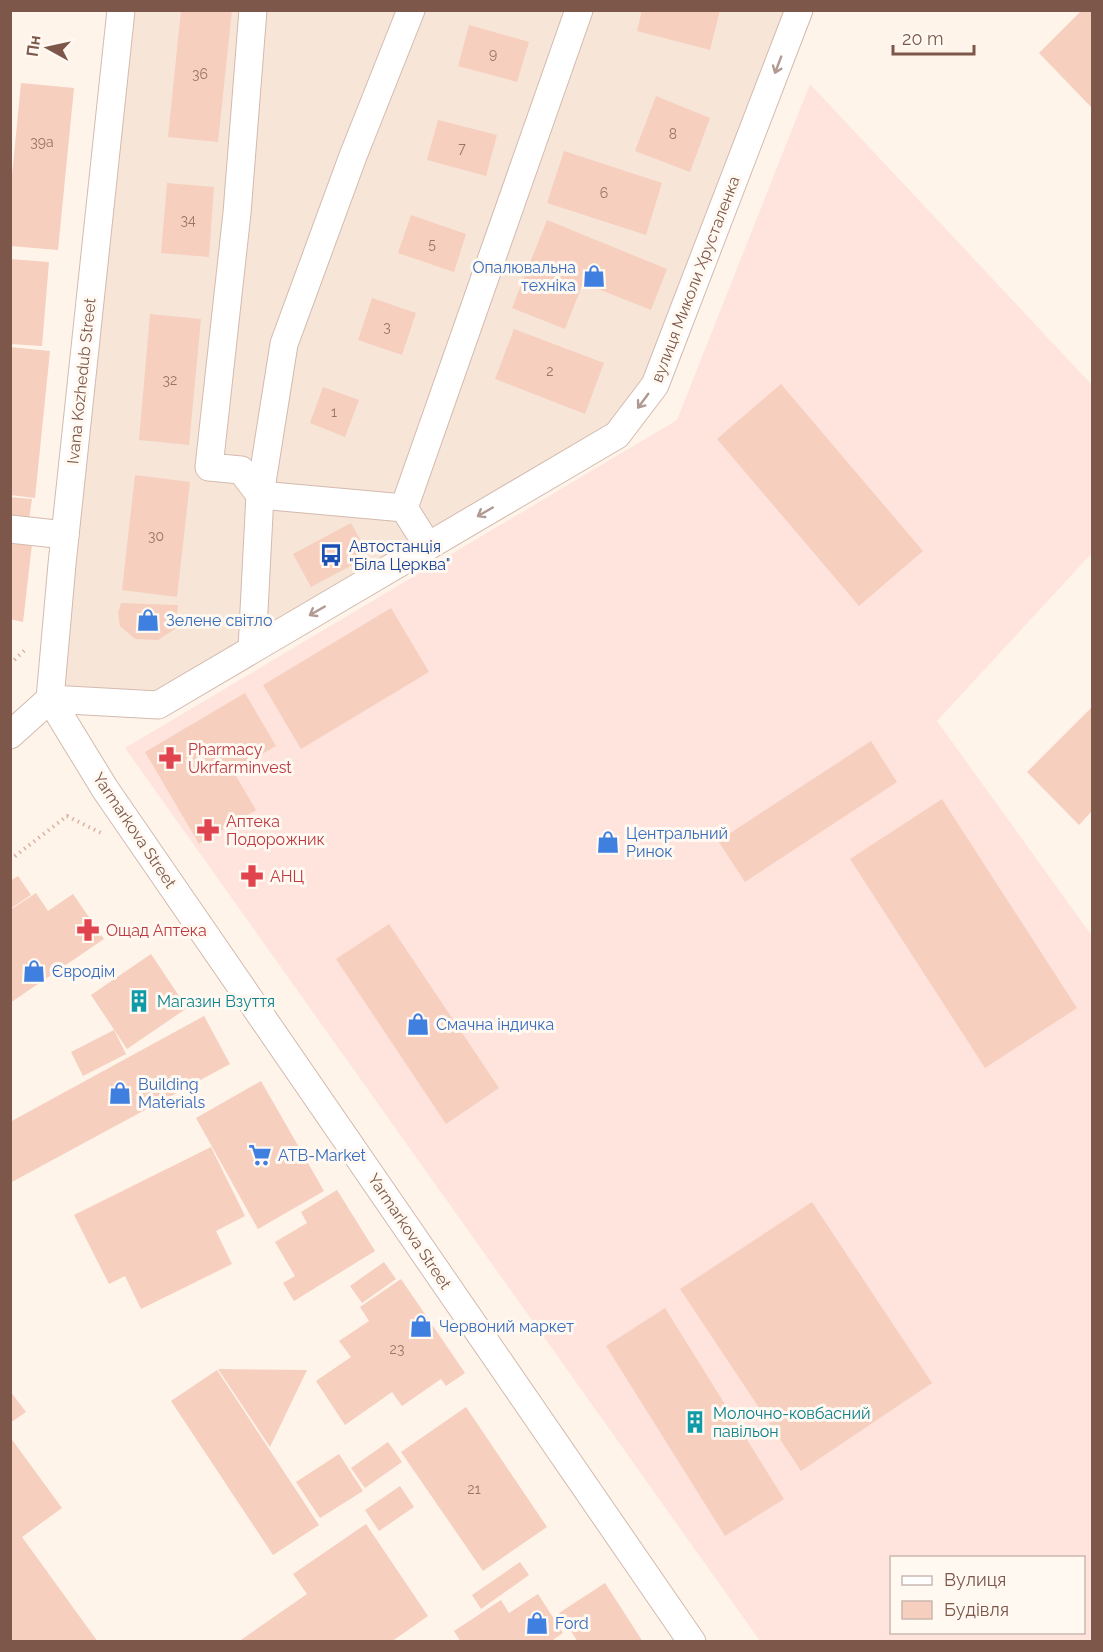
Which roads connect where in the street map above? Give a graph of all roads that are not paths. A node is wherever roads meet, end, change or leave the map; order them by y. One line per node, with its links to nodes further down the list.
1 (122, 10): 9 (street, Ivana Kozhedub Street)
2 (253, 10): 6 (street)
3 (411, 10): 6 (street)
4 (579, 10): 7 (street)
5 (798, 10): 10 (street, вулиця Миколи Хрусталенка, one-way to 10)
6 (260, 495): 7 (street); 11 (street)
7 (404, 508): 10 (street)
8 (10, 529): 9 (street)
9 (65, 535): 12 (street, Ivana Kozhedub Street)
10 (428, 546): 11 (street, вулиця Миколи Хрусталенка, one-way to 11)
11 (252, 649): 12 (street, вулиця Миколи Хрусталенка)
12 (50, 699): 13 (street); 14 (street, Yarmarkova Street)
13 (10, 735)
14 (692, 1641)

